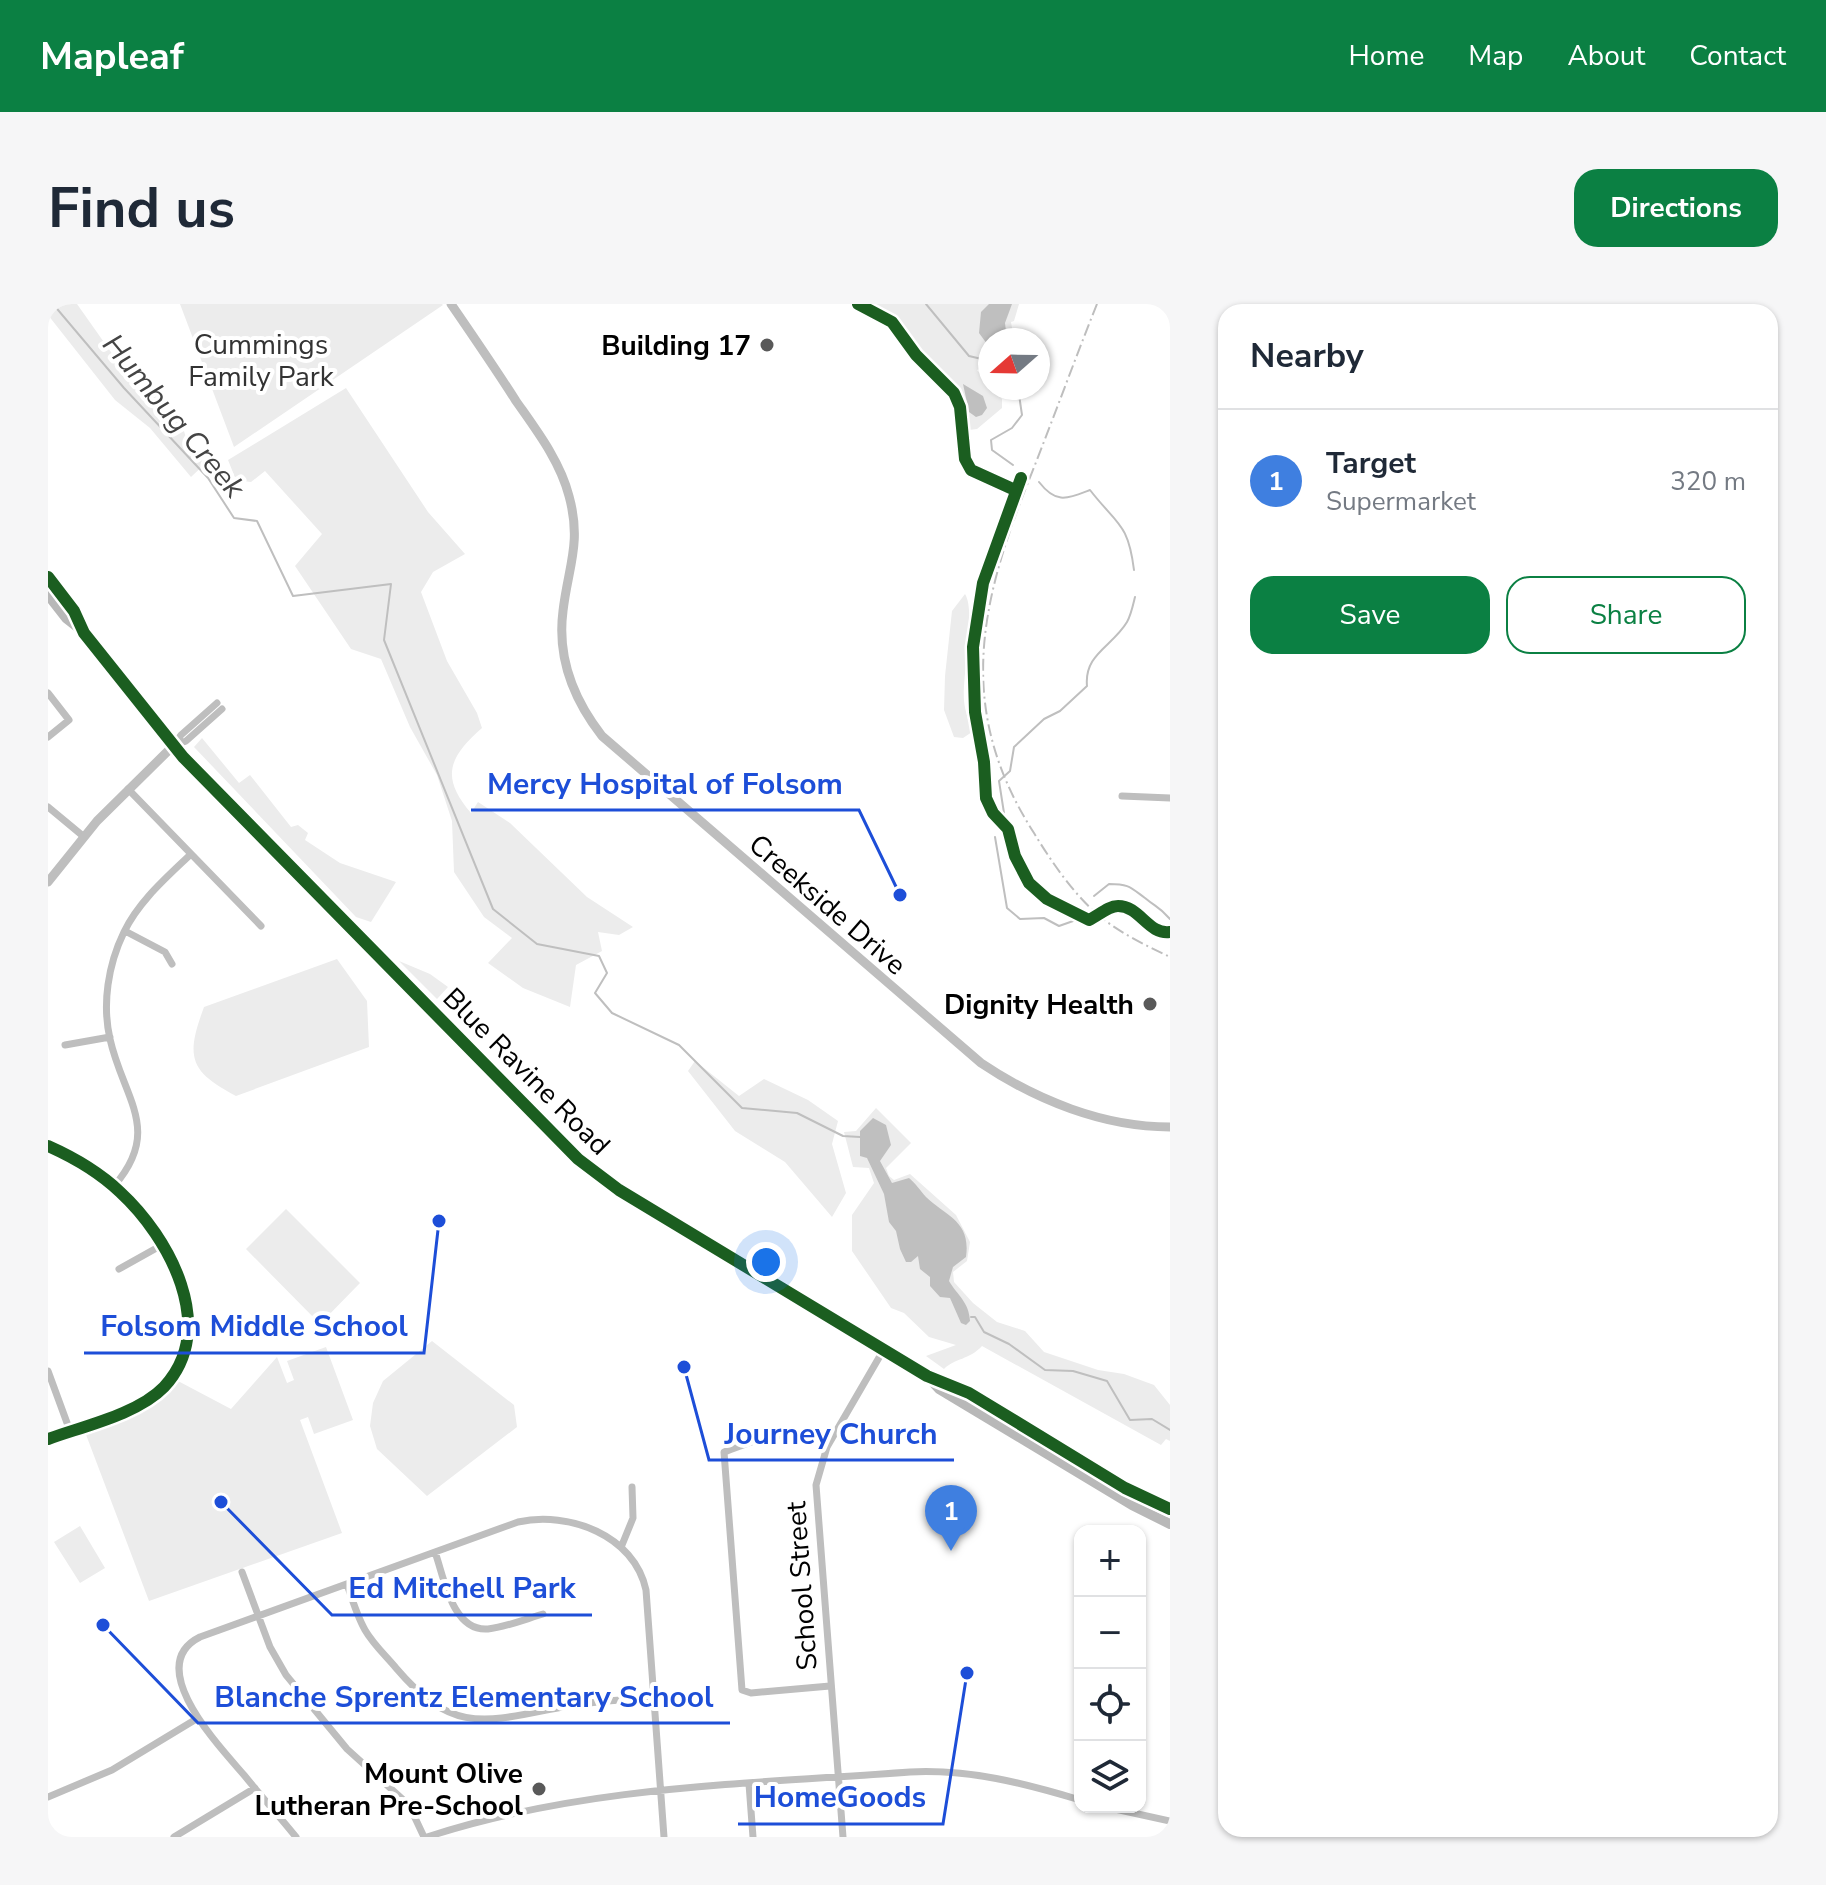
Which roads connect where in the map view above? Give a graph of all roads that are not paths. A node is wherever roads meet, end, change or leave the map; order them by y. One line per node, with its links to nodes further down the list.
1 (451, 304): 21 (street, Creekside Drive)
2 (48, 577): 4 (main road, Blue Ravine Road)
3 (48, 595): 4 (main road, Blue Ravine Road)
4 (84, 633): 8 (main road, Blue Ravine Road)
5 (48, 693): 7 (street)
6 (220, 706): 8 (street)
7 (48, 737)
8 (173, 746): 9 (street); 26 (main road, Blue Ravine Road)
9 (128, 789): 13 (street); 14 (street)
10 (1122, 796): 11 (street)
11 (1170, 798)
12 (48, 807): 13 (street)
13 (83, 836): 15 (street)
14 (191, 854): 16 (street); 17 (street)
15 (48, 882)
16 (261, 926)
17 (125, 931): 18 (street); 19 (street)
18 (172, 964)
19 (110, 1037): 20 (street); 23 (street)
20 (65, 1045)
21 (1170, 1127)
22 (48, 1146): 23 (street)
23 (114, 1186): 24 (street)
24 (162, 1245): 25 (street); 31 (street)
25 (119, 1269)
26 (884, 1349): 28 (main road, Blue Ravine Road); 33 (street, School Street)
27 (48, 1371): 31 (street)
28 (927, 1376): 29 (main road, Blue Ravine Road); 30 (main road, Blue Ravine Road)
29 (956, 1399): 30 (main road); 35 (main road, Blue Ravine Road)
30 (1001, 1413): 36 (main road, Blue Ravine Road)
31 (70, 1431): 32 (street)
32 (48, 1439)
33 (827, 1447): 45 (street, School Street); 45 (street)
34 (632, 1487): 39 (street)
35 (1106, 1489): 36 (main road); 38 (main road, Blue Ravine Road)
36 (1143, 1496): 37 (main road, Blue Ravine Road)
37 (1170, 1509)
38 (1170, 1524)
39 (622, 1545): 40 (street); 46 (street)
40 (435, 1552): 42 (street); 43 (street)
41 (242, 1572): 44 (street)
42 (347, 1584): 44 (street); 46 (street)
43 (543, 1614)
44 (259, 1616): 47 (street); 58 (street)
45 (830, 1686): 48 (street, School Street)
46 (654, 1697): 51 (street)
47 (198, 1718): 50 (street); 52 (street)
48 (837, 1777): 49 (street); 53 (street); 61 (street, School Street)
49 (749, 1784): 51 (street); 60 (street)
50 (255, 1788): 56 (street); 57 (street)
51 (661, 1791): 58 (street); 59 (street)
52 (48, 1797)
53 (1074, 1798)
54 (1133, 1813): 55 (street)
55 (1170, 1821)
56 (174, 1837)
57 (296, 1837)
58 (426, 1837)
59 (664, 1837)
60 (753, 1837)
61 (843, 1837)

